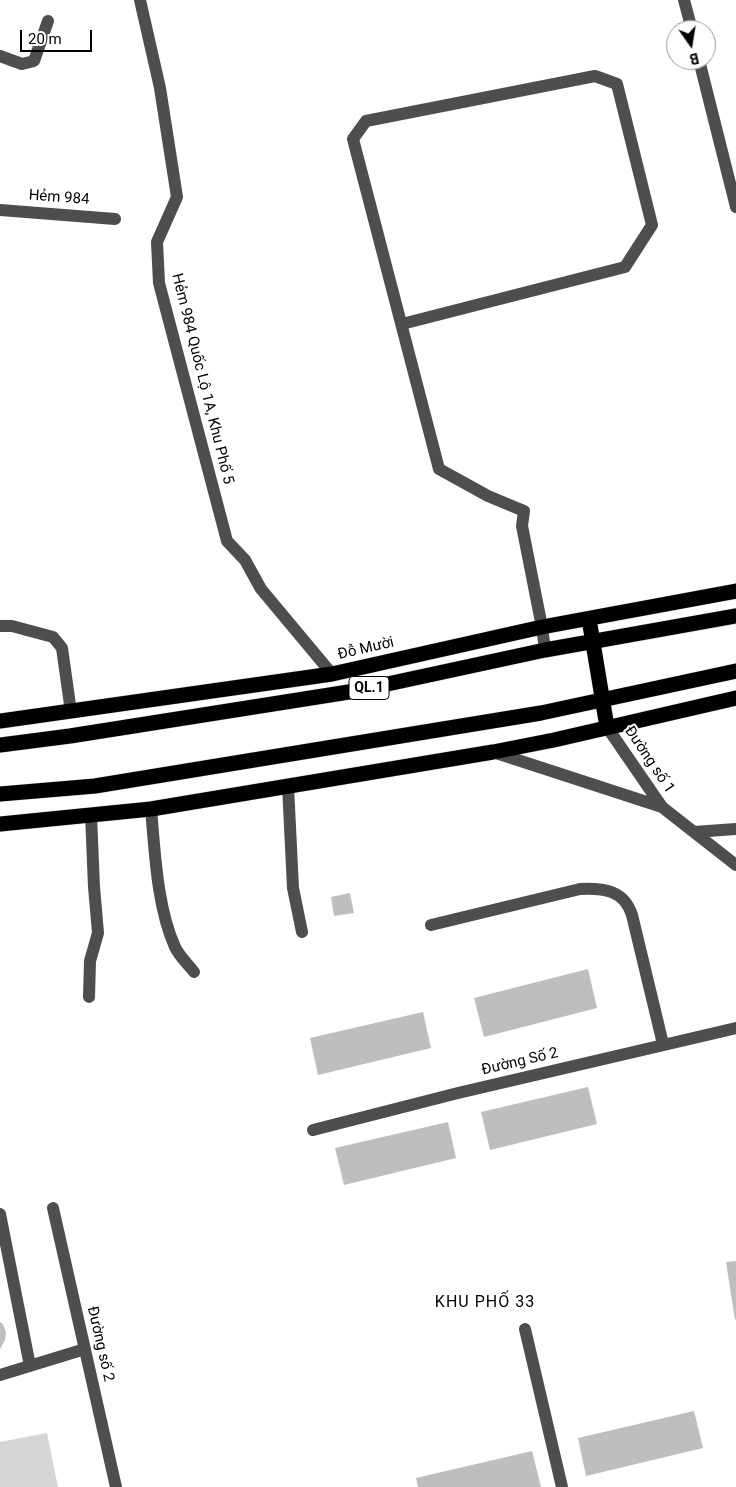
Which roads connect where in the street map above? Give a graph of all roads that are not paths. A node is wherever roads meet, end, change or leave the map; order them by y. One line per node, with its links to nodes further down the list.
1 (140, 0): 19 (street, Hẻm 984 Quốc Lộ 1A, Khu Phố 5)
2 (684, 0): 3 (street)
3 (689, 20)
4 (48, 21): 5 (street)
5 (0, 56)
6 (702, 70): 7 (street)
7 (736, 207)
8 (0, 210): 9 (street, Hẻm 984)
9 (115, 219)
10 (402, 324): 10 (street); 15 (street)
11 (736, 591): 13 (highway, Đỗ Mười / QL.1)
12 (736, 616): 16 (highway, QL.1)
13 (589, 619): 15 (highway, Đỗ Mười / QL.1); 16 (highway)
14 (1, 626): 22 (street)
15 (542, 627): 17 (street); 19 (highway, Đỗ Mười / QL.1)
16 (593, 642): 17 (highway, QL.1); 21 (highway)
17 (545, 650): 25 (highway, QL.1)
18 (736, 670): 21 (highway)
19 (332, 674): 22 (highway, Đỗ Mười / QL.1)
20 (736, 698): 24 (highway)
21 (602, 699): 24 (highway); 28 (highway)
22 (72, 712): 23 (highway, Đỗ Mười / QL.1)
23 (0, 721)
24 (607, 728): 26 (highway); 29 (street, Đường số 1)
25 (0, 745)
26 (493, 752): 27 (highway); 29 (street)
27 (288, 786): 30 (highway); 37 (street)
28 (0, 794)
29 (662, 807): 34 (street, Đường số 1)
30 (150, 809): 31 (highway); 38 (street)
31 (90, 815): 32 (highway); 39 (street)
32 (0, 824)
33 (736, 829): 34 (street)
34 (694, 832): 35 (street, Đường số 1)
35 (736, 865)
36 (431, 925): 41 (street)
37 (302, 932)
38 (194, 972)
39 (89, 997)
40 (736, 1028): 41 (street, Đường Số 2)
41 (663, 1044): 42 (street, Đường Số 2)
42 (312, 1130)
43 (53, 1208): 46 (street, Đường số 2)
44 (0, 1214): 47 (street)
45 (525, 1329): 50 (street)
46 (85, 1349): 47 (street); 49 (street, Đường số 2)
47 (30, 1366): 48 (street)
48 (0, 1375)
49 (116, 1487)
50 (562, 1487)

